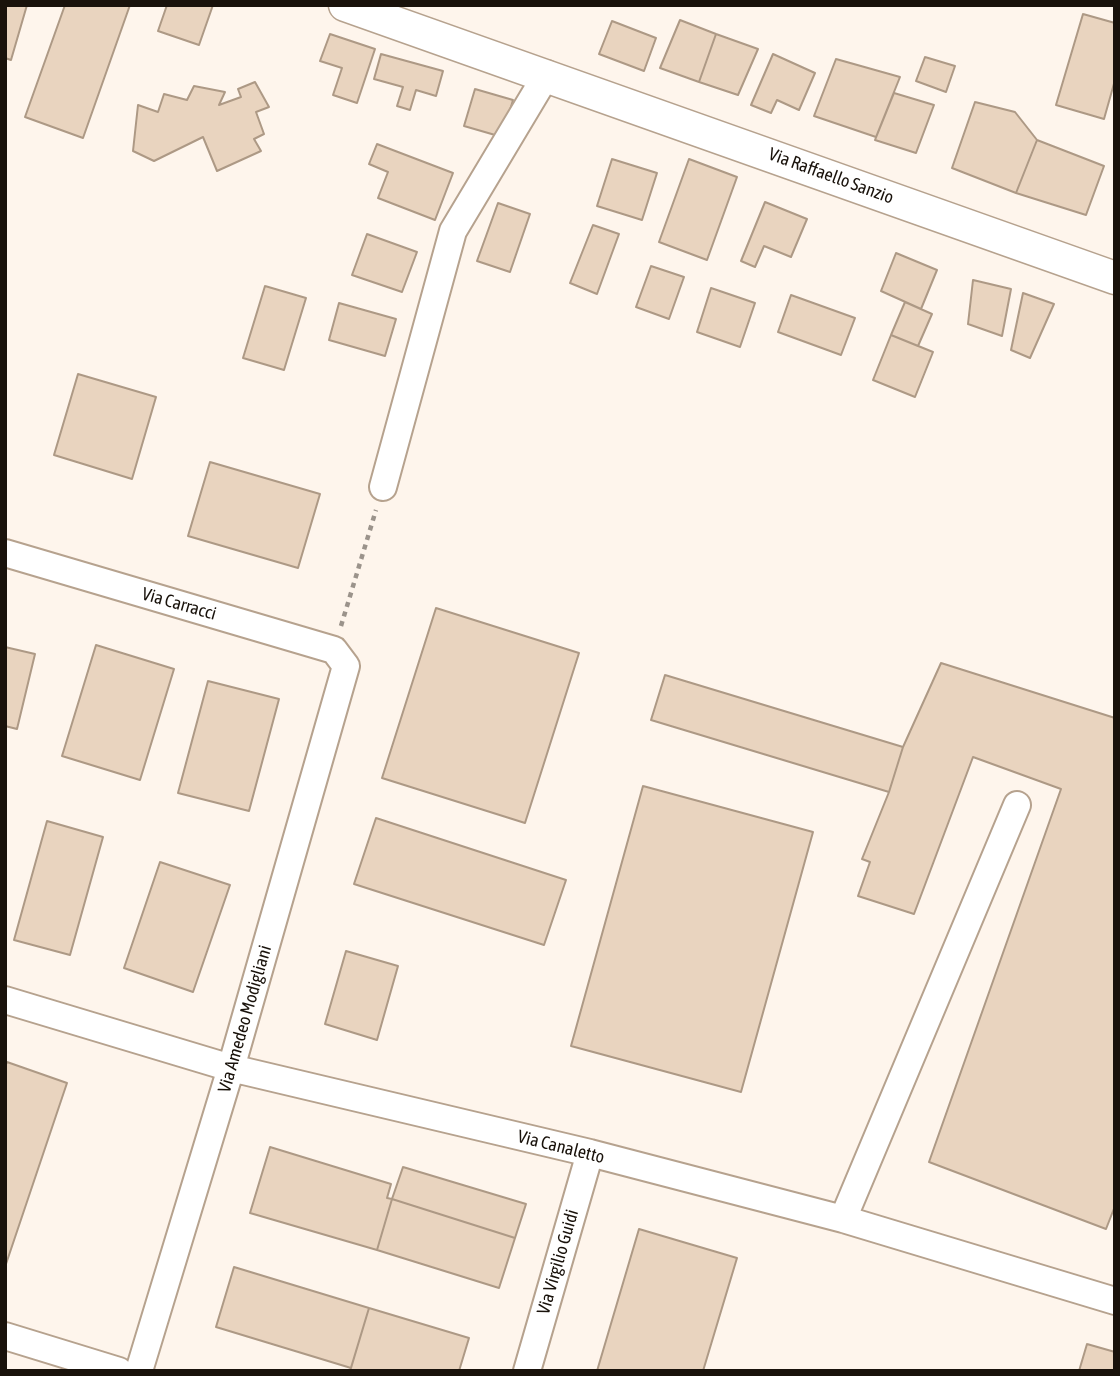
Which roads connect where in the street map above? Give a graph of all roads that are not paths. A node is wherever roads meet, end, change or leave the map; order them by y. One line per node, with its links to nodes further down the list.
1 (345, 5): 2 (main road, Via Raffaello Sanzio)
2 (379, 11): 3 (main road, Via Raffaello Sanzio)
3 (547, 74): 4 (main road, Via Raffaello Sanzio); 5 (street)
4 (1115, 278)
5 (383, 487)
6 (5, 553): 7 (street, Via Carracci)
7 (340, 658): 10 (street, Via Amedeo Modigliani)
8 (1017, 805): 12 (street)
9 (5, 1000): 10 (street, Via Canaletto)
10 (231, 1068): 11 (street, Via Canaletto); 16 (street, Via Amedeo Modigliani)
11 (590, 1153): 12 (street, Via Canaletto); 17 (street, Via Virgilio Guidi)
12 (843, 1219): 13 (street, Via Canaletto)
13 (1115, 1301)
14 (5, 1336): 15 (street)
15 (119, 1371)
16 (139, 1371)
17 (527, 1371)

